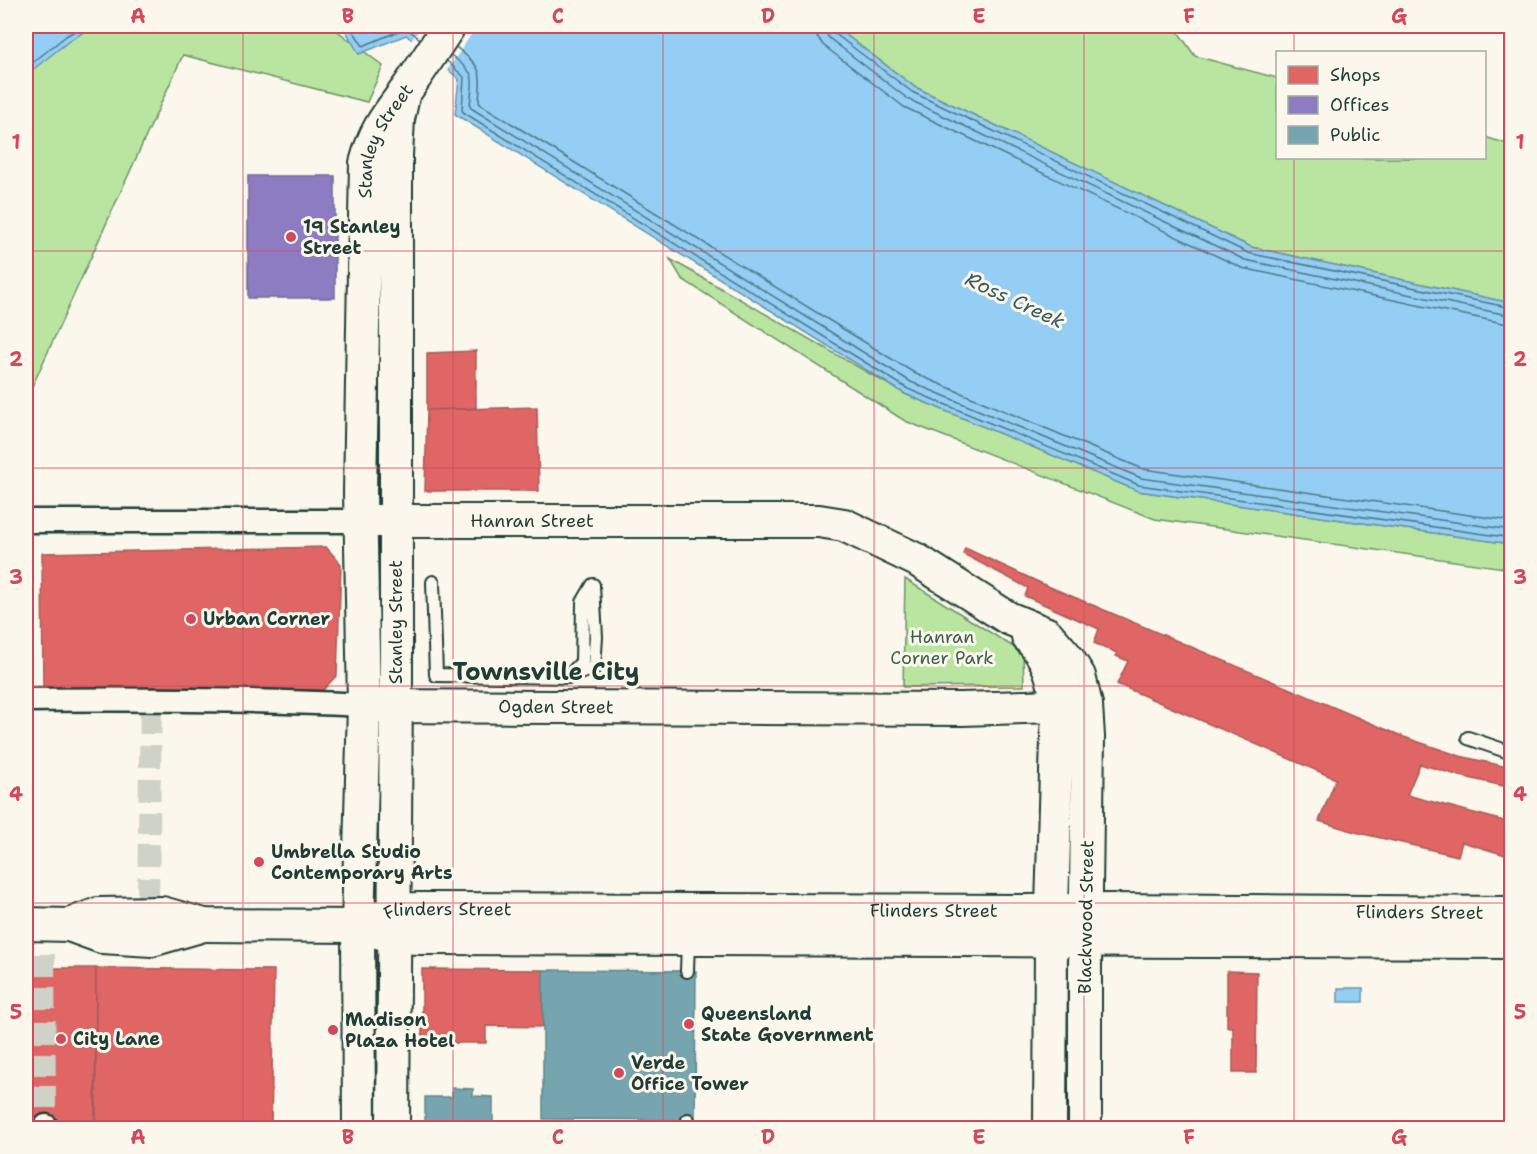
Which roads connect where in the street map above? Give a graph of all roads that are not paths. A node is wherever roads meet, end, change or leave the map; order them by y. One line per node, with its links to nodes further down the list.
1 (449, 26): 2 (main road)
2 (407, 89): 3 (main road, Stanley Street); 4 (main road, Stanley Street)
3 (365, 179): 4 (main road); 6 (main road, Stanley Street)
4 (396, 182): 7 (main road, Stanley Street)
5 (28, 521): 6 (street, Hanran Street)
6 (360, 521): 7 (main road, Hanran Street); 11 (main road, Stanley Street)
7 (396, 522): 12 (main road, Hanran Street); 13 (main road, Stanley Street)
8 (433, 582): 9 (lane)
9 (568, 677): 9 (lane)
10 (26, 700): 11 (street, Ogden Street)
11 (364, 705): 13 (main road, Ogden Street); 20 (main road, Stanley Street)
12 (1072, 705): 13 (main road, Ogden Street); 19 (main road, Blackwood Street); 21 (main road, Blackwood Street)
13 (396, 707): 18 (main road, Stanley Street)
14 (1468, 738): 15 (lane)
15 (1512, 753)
16 (1511, 918): 19 (main road, Flinders Street)
17 (26, 924): 20 (main road, Flinders Street)
18 (394, 924): 20 (main road, Flinders Street); 21 (main road, Flinders Street); 22 (main road, Flinders Street); 25 (main road, Stanley Street)
19 (1085, 925): 21 (main road, Flinders Street); 27 (main road, Blackwood Street)
20 (358, 926): 24 (main road, Stanley Street)
21 (1052, 926): 22 (main road, Flinders Street); 26 (main road, Blackwood Street)
22 (688, 939): 23 (lane)
23 (687, 971)
24 (359, 1128)
25 (393, 1128)
26 (1050, 1128)
27 (1084, 1128)

